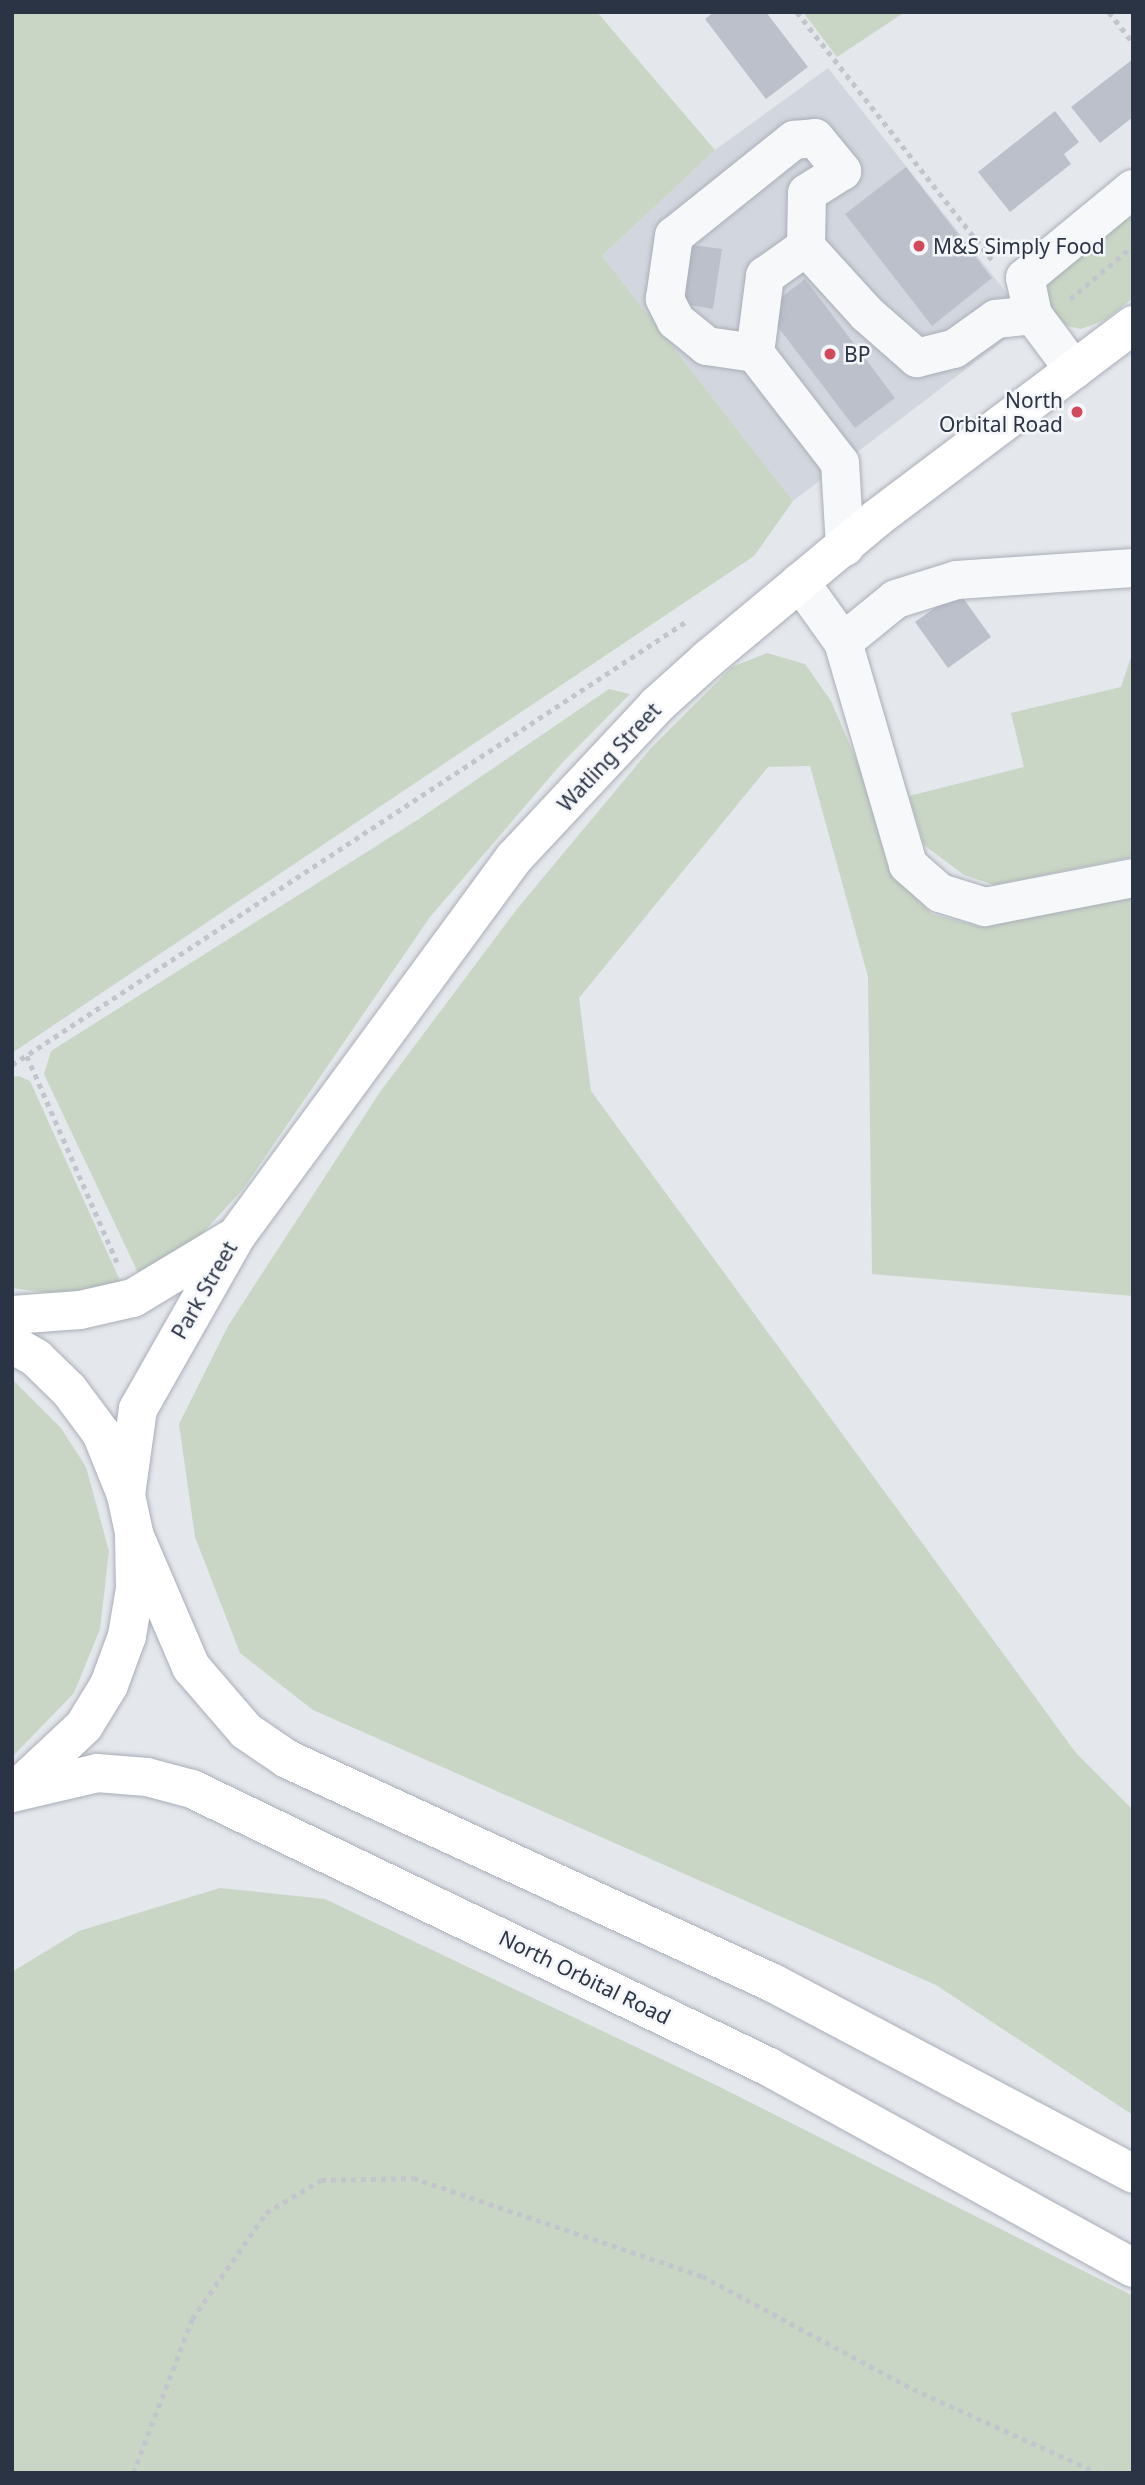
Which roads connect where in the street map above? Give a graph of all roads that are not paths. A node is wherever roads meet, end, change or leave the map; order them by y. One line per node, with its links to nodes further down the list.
1 (1133, 190): 3 (street)
2 (806, 247): 3 (street); 5 (street); 5 (street)
3 (1033, 311): 6 (street)
4 (1133, 325): 6 (main road, Watling Street)
5 (755, 353): 7 (street)
6 (1074, 370): 7 (main road, Watling Street)
7 (845, 547): 9 (main road, Watling Street)
8 (1133, 568): 10 (street)
9 (800, 582): 10 (street); 12 (main road, Watling Street)
10 (843, 642): 11 (street)
11 (1133, 878)
12 (237, 1235): 13 (main road, Park Street); 15 (main road, Park Street)
13 (12, 1315)
14 (12, 1344): 15 (main road)
15 (126, 1495): 16 (main road)
16 (134, 1534): 17 (main road); 18 (main road)
17 (12, 1793): 19 (main road, North Orbital Road)
18 (1133, 2174)
19 (1133, 2268)

